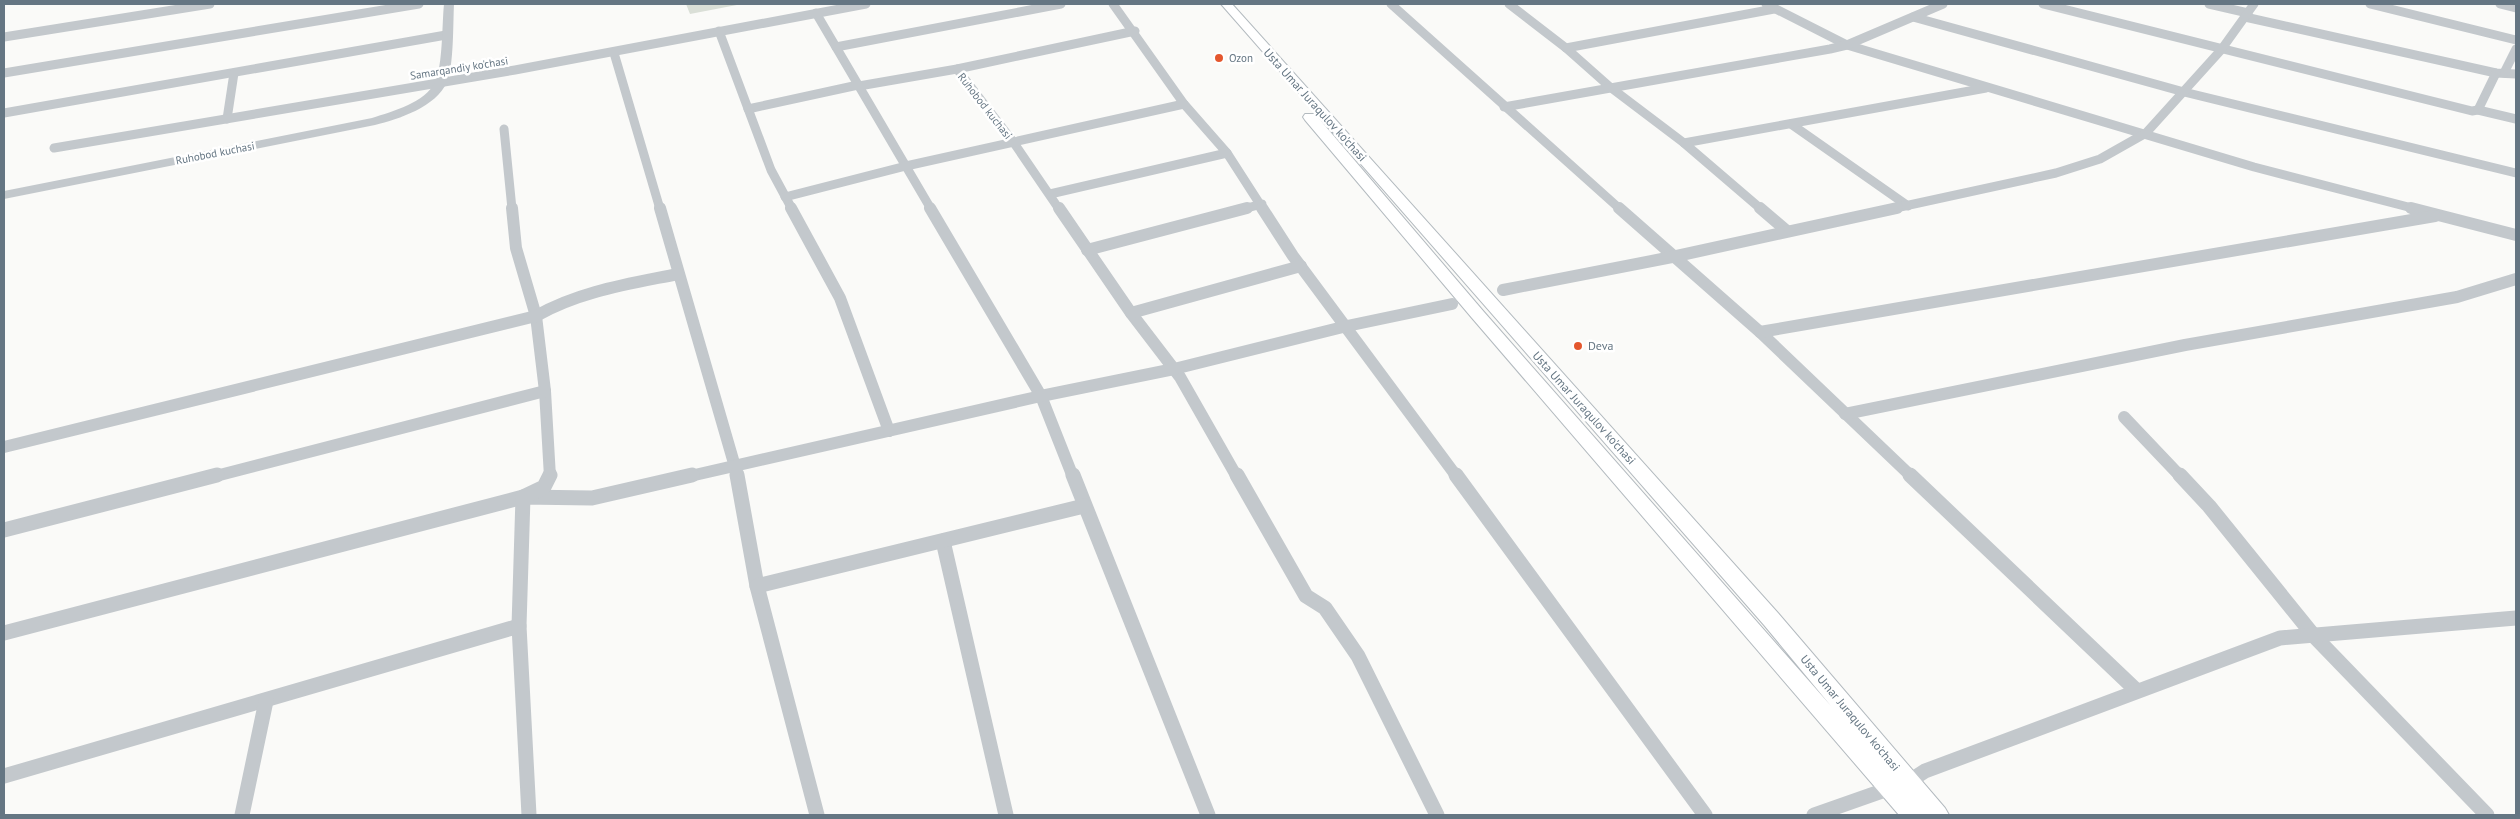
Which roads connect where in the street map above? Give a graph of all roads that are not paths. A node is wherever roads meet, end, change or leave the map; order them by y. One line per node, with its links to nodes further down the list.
1 (210, 4): 25 (street)
2 (420, 4): 34 (street)
3 (449, 4): 24 (street)
4 (866, 4): 20 (street, Samarqandiy ko'chasi)
5 (1061, 4): 28 (street)
6 (1114, 4): 23 (street)
7 (1215, 4): 99 (main road, Usta Umar Juraqulov ko'chasi)
8 (1226, 4): 98 (main road, Usta Umar Juraqulov ko'chasi)
9 (1391, 4): 44 (street)
10 (1511, 4): 29 (street)
11 (1766, 4): 18 (street)
12 (1943, 4): 21 (street)
13 (2043, 4): 31 (street)
14 (2209, 4): 19 (street)
15 (2370, 4): 26 (street)
16 (2500, 4): 17 (street)
17 (2516, 8)
18 (1774, 9): 27 (street); 29 (street)
19 (2249, 11): 31 (street); 35 (street)
20 (816, 13): 22 (street, Samarqandiy ko'chasi); 28 (street)
21 (1913, 17): 27 (street); 42 (street)
22 (719, 31): 32 (street, Samarqandiy ko'chasi); 45 (street)
23 (1135, 31): 33 (street); 43 (street)
24 (446, 35): 36 (street); 38 (street)
25 (4, 37)
26 (2516, 37)
27 (1847, 45): 40 (street); 41 (street)
28 (836, 47): 39 (street)
29 (1566, 48): 40 (street)
30 (2516, 49): 35 (street)
31 (2221, 50): 42 (street); 46 (street)
32 (614, 52): 38 (street, Samarqandiy ko'chasi); 70 (street)
33 (957, 69): 39 (street); 53 (street, Ruhobod kuchasi)
34 (4, 73)
35 (2500, 73): 37 (street); 46 (street)
36 (234, 74): 47 (street); 48 (street)
37 (2516, 74)
38 (442, 81): 48 (street, Samarqandiy ko'chasi); 60 (street, Ruhobod kuchasi)
39 (859, 86): 45 (street); 57 (street)
40 (1610, 87): 44 (street); 54 (street)
41 (1990, 87): 50 (street); 52 (street)
42 (2184, 92): 52 (street); 58 (street)
43 (1184, 104): 53 (street); 56 (street)
44 (1504, 107): 68 (street)
45 (748, 109): 61 (street)
46 (2478, 110): 49 (street)
47 (4, 113)
48 (227, 119): 55 (street, Samarqandiy ko'chasi)
49 (2516, 119)
50 (1791, 124): 54 (street); 63 (street)
51 (504, 129): 75 (street)
52 (2146, 133): 63 (street); 64 (street)
53 (1014, 142): 57 (street); 59 (street, Ruhobod kuchasi)
54 (1684, 143): 65 (street)
55 (54, 148)
56 (1227, 153): 59 (street); 62 (street)
57 (906, 166): 61 (street); 80 (street)
58 (2516, 173)
59 (1050, 194): 67 (street, Ruhobod kuchasi)
60 (4, 195)
61 (785, 197): 83 (street)
62 (1262, 204): 67 (street); 69 (street)
63 (1908, 206): 65 (street)
64 (2440, 215): 66 (street); 77 (street)
65 (1787, 231): 68 (street)
66 (2516, 235)
67 (1087, 250): 74 (street, Ruhobod kuchasi)
68 (1672, 257): 72 (street); 77 (street)
69 (1301, 266): 74 (street); 76 (street)
70 (678, 274): 75 (street); 85 (street)
71 (2516, 279): 81 (street)
72 (1503, 290)
73 (1452, 304): 76 (street)
74 (1131, 313): 78 (street, Ruhobod kuchasi)
75 (536, 316): 79 (street); 84 (street)
76 (1347, 326): 78 (street); 106 (street)
77 (1760, 332): 81 (street)
78 (1174, 369): 80 (street); 105 (street, Ruhobod kuchasi)
79 (545, 391): 86 (street); 88 (street)
80 (1041, 396): 83 (street); 87 (street)
81 (1845, 414): 95 (street)
82 (2124, 417): 94 (street)
83 (889, 431): 85 (street)
84 (4, 447)
85 (736, 467): 86 (street); 90 (street)
86 (523, 497): 92 (street); 93 (street)
87 (1084, 506): 89 (street); 104 (street)
88 (4, 530)
89 (943, 541): 90 (street); 103 (street)
90 (757, 586): 102 (street)
91 (2516, 618): 94 (street)
92 (520, 626): 96 (street); 101 (street)
93 (4, 633)
94 (2314, 636): 95 (street); 110 (street)
95 (2136, 690): 98 (street)
96 (266, 701): 97 (street); 100 (street)
97 (4, 776)
98 (1908, 782): 99 (street); 109 (main road, Usta Umar Juraqulov ko'chasi)
99 (1891, 789): 107 (street); 108 (main road, Usta Umar Juraqulov ko'chasi)
100 (242, 815)
101 (529, 815)
102 (817, 815)
103 (1006, 815)
104 (1208, 815)
105 (1437, 815)
106 (1705, 815)
107 (1814, 815)
108 (1913, 815)
109 (1937, 815)
110 (2487, 815)

